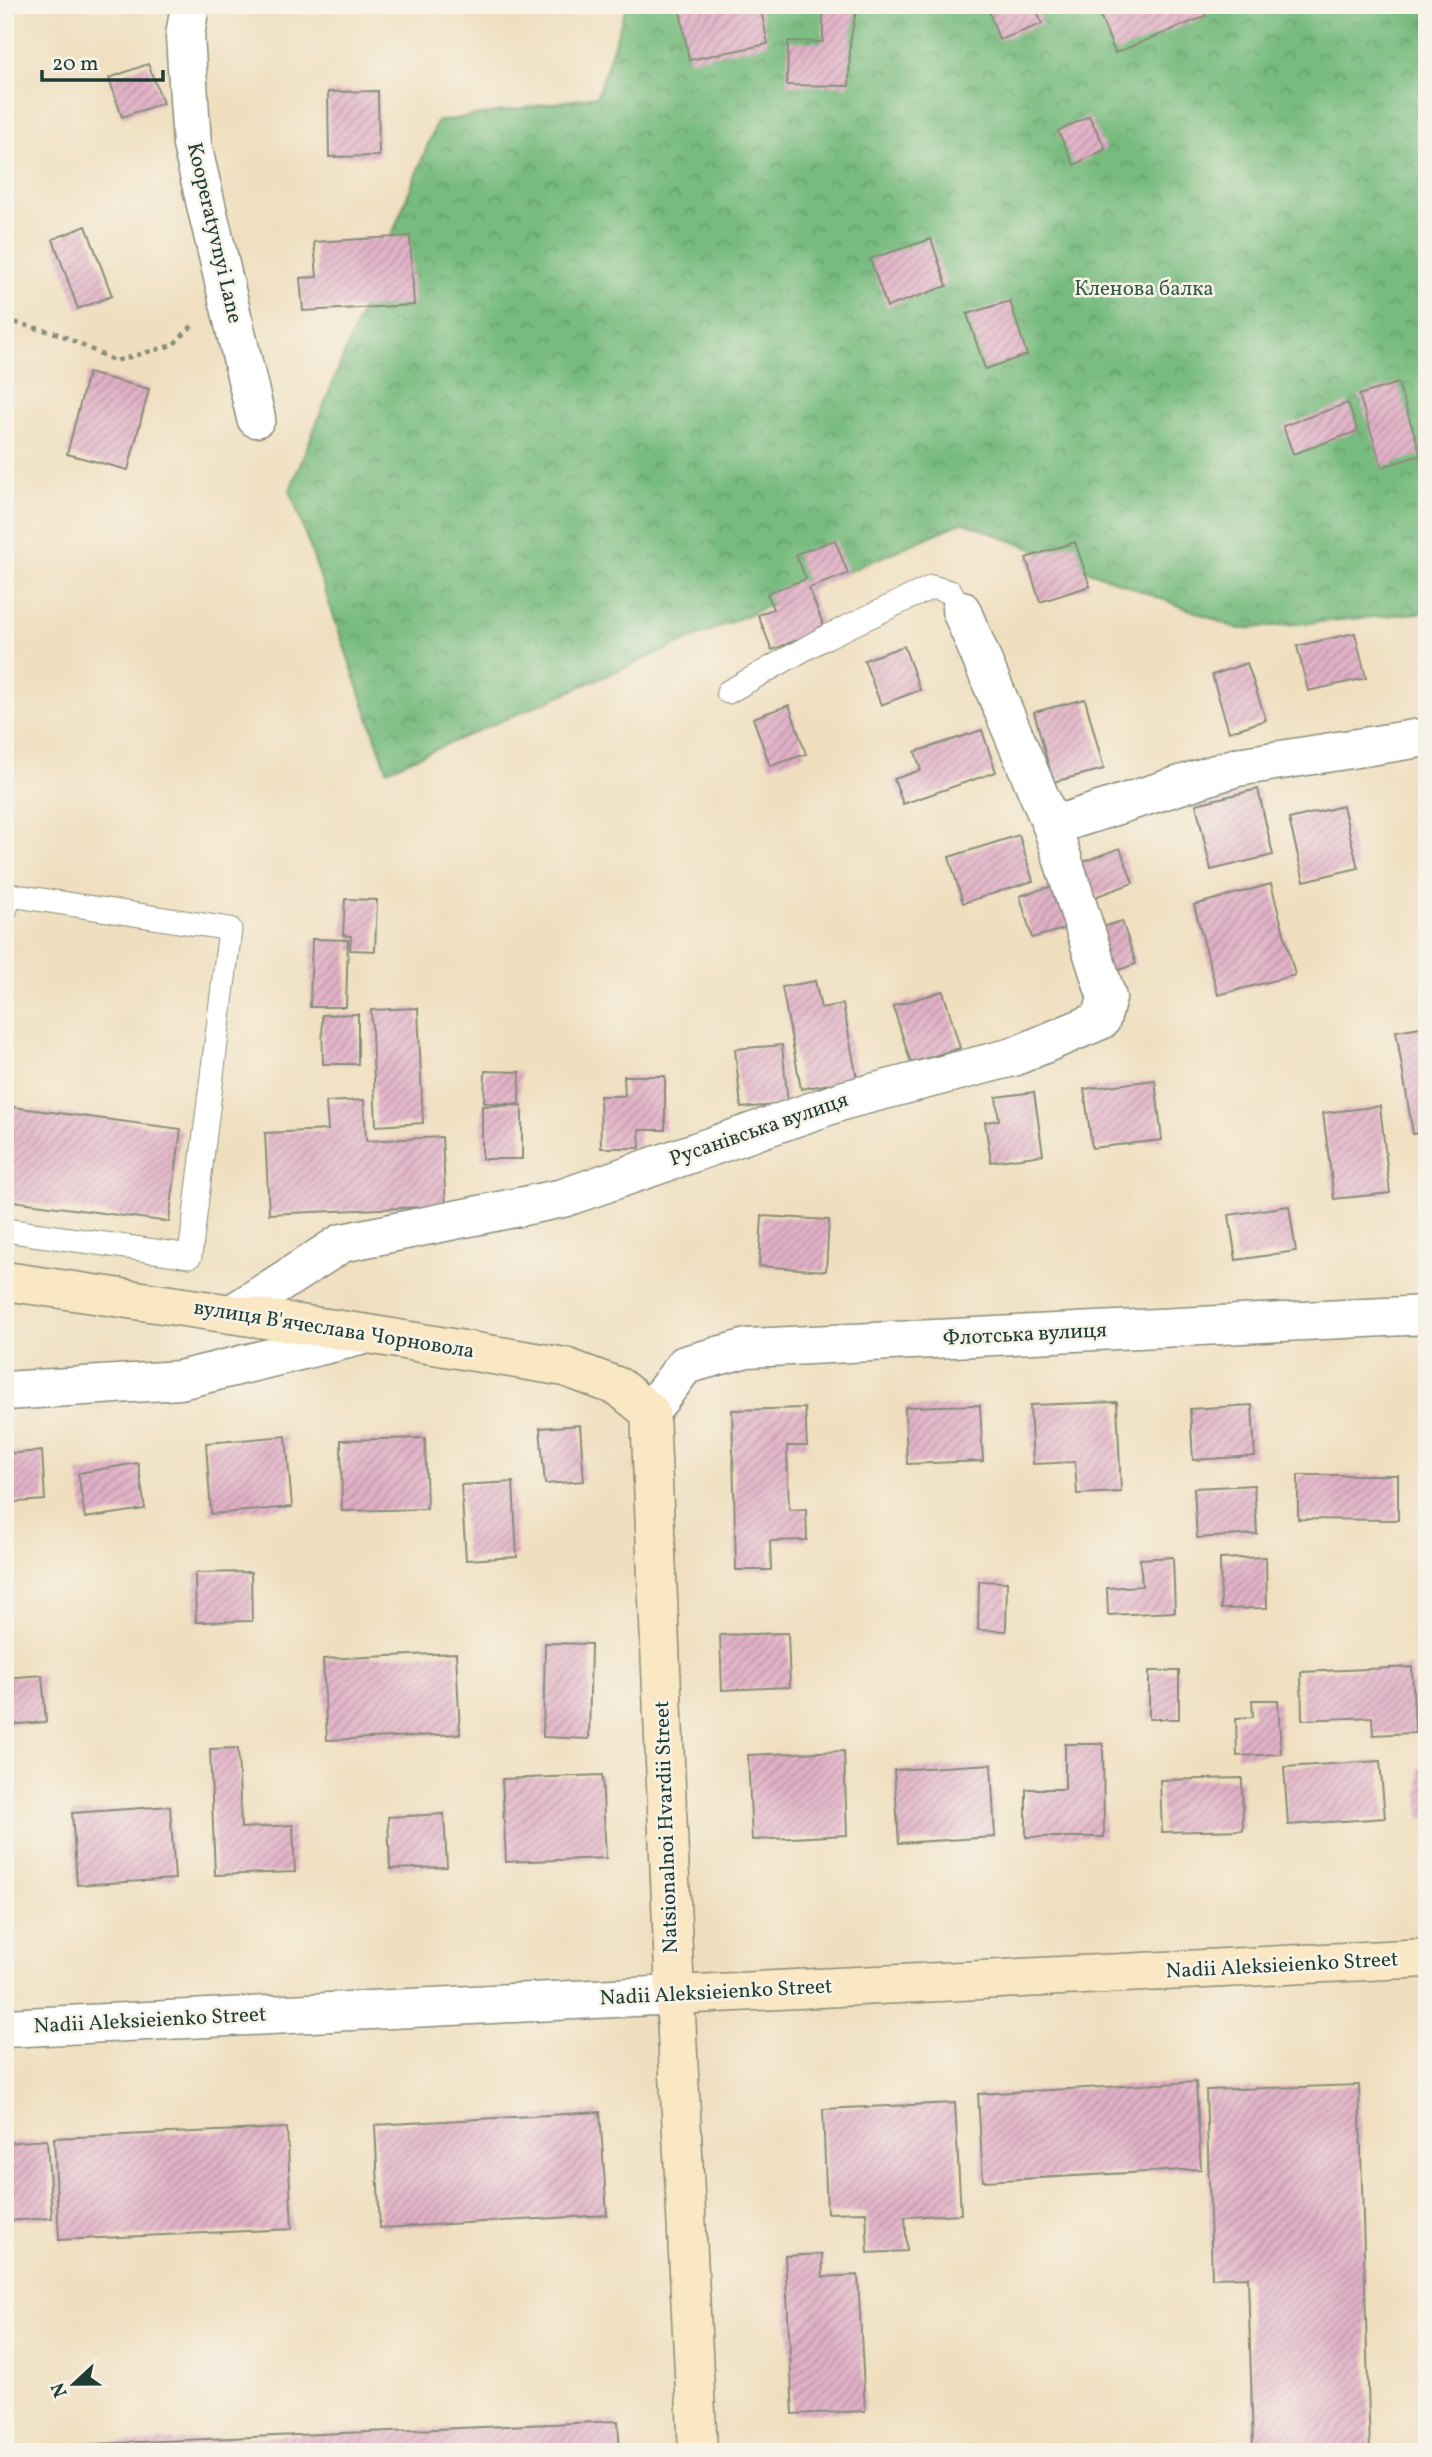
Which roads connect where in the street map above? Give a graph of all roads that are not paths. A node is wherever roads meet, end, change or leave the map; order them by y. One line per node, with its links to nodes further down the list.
1 (190, 5): 2 (street, Kooperatyvnyi Lane)
2 (256, 418)
3 (961, 610): 4 (lane); 6 (street, Русанівська вулиця)
4 (728, 692)
5 (1420, 731): 6 (street)
6 (1052, 826): 10 (street, Русанівська вулиця)
7 (5, 911): 8 (lane)
8 (5, 1230)
9 (5, 1281): 10 (street, вулиця В'ячеслава Чорновола)
10 (232, 1314): 12 (street, вулиця В'ячеслава Чорновола)
11 (1427, 1315): 14 (street, Флотська вулиця)
12 (368, 1334): 13 (street); 14 (street, вулиця В'ячеслава Чорновола)
13 (5, 1391)
14 (650, 1412): 16 (street, Natsionalnoi Hvardii Street)
15 (1427, 1958): 16 (street, Nadii Aleksieienko Street)
16 (674, 1996): 17 (street, Nadii Aleksieienko Street); 18 (street, Natsionalnoi Hvardii Street)
17 (5, 2028)
18 (698, 2452)

